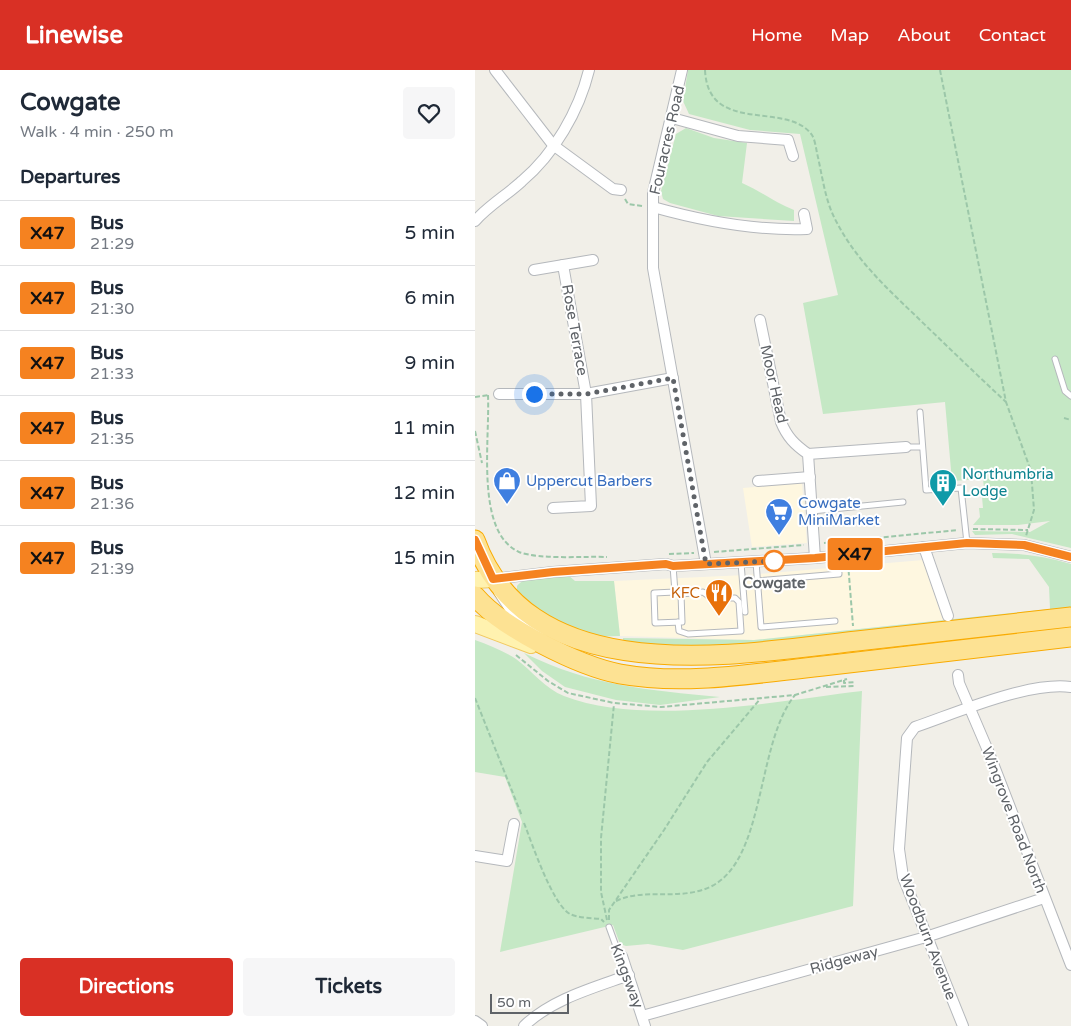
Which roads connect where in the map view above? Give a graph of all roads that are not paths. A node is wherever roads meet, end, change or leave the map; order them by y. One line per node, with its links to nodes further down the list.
1 (495, 70): 5 (street)
2 (589, 70): 5 (street)
3 (682, 70): 4 (street, Fouracres Road)
4 (672, 118): 6 (street); 8 (street, Fouracres Road)
5 (553, 145): 7 (street); 10 (street)
6 (793, 156)
7 (621, 190)
8 (653, 207): 9 (street); 16 (street, Fouracres Road)
9 (804, 214)
10 (477, 217)
11 (593, 260): 12 (street, Rose Terrace)
12 (563, 265): 13 (street, Rose Terrace); 18 (street, Rose Terrace)
13 (533, 270)
14 (760, 320): 23 (street, Moor Head)
15 (1055, 359): 19 (lane)
16 (673, 378): 18 (street); 38 (street, Fouracres Road)
17 (499, 394): 18 (street)
18 (586, 394): 27 (street, Rose Terrace)
19 (1071, 396)
20 (920, 412): 22 (lane)
21 (906, 447): 22 (lane); 23 (street)
22 (922, 447): 30 (lane)
23 (808, 454): 24 (street)
24 (809, 477): 25 (street); 28 (street)
25 (758, 481)
26 (903, 502): 28 (lane)
27 (553, 508)
28 (812, 511): 33 (street)
29 (475, 540): 39 (highway)
30 (967, 543): 31 (street); 32 (street)
31 (924, 547): 34 (street); 45 (street)
32 (1071, 557)
33 (815, 558): 34 (street); 36 (street)
34 (838, 559): 40 (lane)
35 (668, 562): 38 (street); 39 (street); 41 (lane)
36 (756, 562): 37 (street); 40 (lane)
37 (741, 563): 38 (street); 44 (lane)
38 (706, 564)
39 (484, 579): 46 (highway); 51 (street)
40 (757, 581): 47 (lane)
41 (675, 592): 42 (lane); 48 (lane)
42 (681, 594): 48 (lane); 48 (lane)
43 (475, 596): 51 (highway)
44 (745, 612)
45 (948, 616)
46 (1071, 617)
47 (835, 621)
48 (678, 622)
49 (475, 624): 52 (main road)
50 (1071, 637): 52 (highway)
51 (557, 651): 52 (highway)
52 (582, 664)
53 (958, 675): 55 (street, Wingrove Road North)
54 (1071, 687): 55 (street, Woodburn Avenue)
55 (970, 708): 58 (street, Wingrove Road North); 60 (street, Woodburn Avenue)
56 (514, 824): 57 (street)
57 (475, 856)
58 (1044, 898): 60 (street, Ridgeway); 62 (street, Wingrove Road North)
59 (609, 927): 61 (lane, Kingsway)
60 (926, 937): 65 (street, Ridgeway); 68 (street, Woodburn Avenue)
61 (622, 956): 63 (street, Kingsway)
62 (1071, 965)
63 (629, 976): 65 (street, Kingsway); 67 (street)
64 (475, 1021): 66 (street)
65 (644, 1021)
66 (482, 1026)
67 (524, 1026)
68 (963, 1026)

